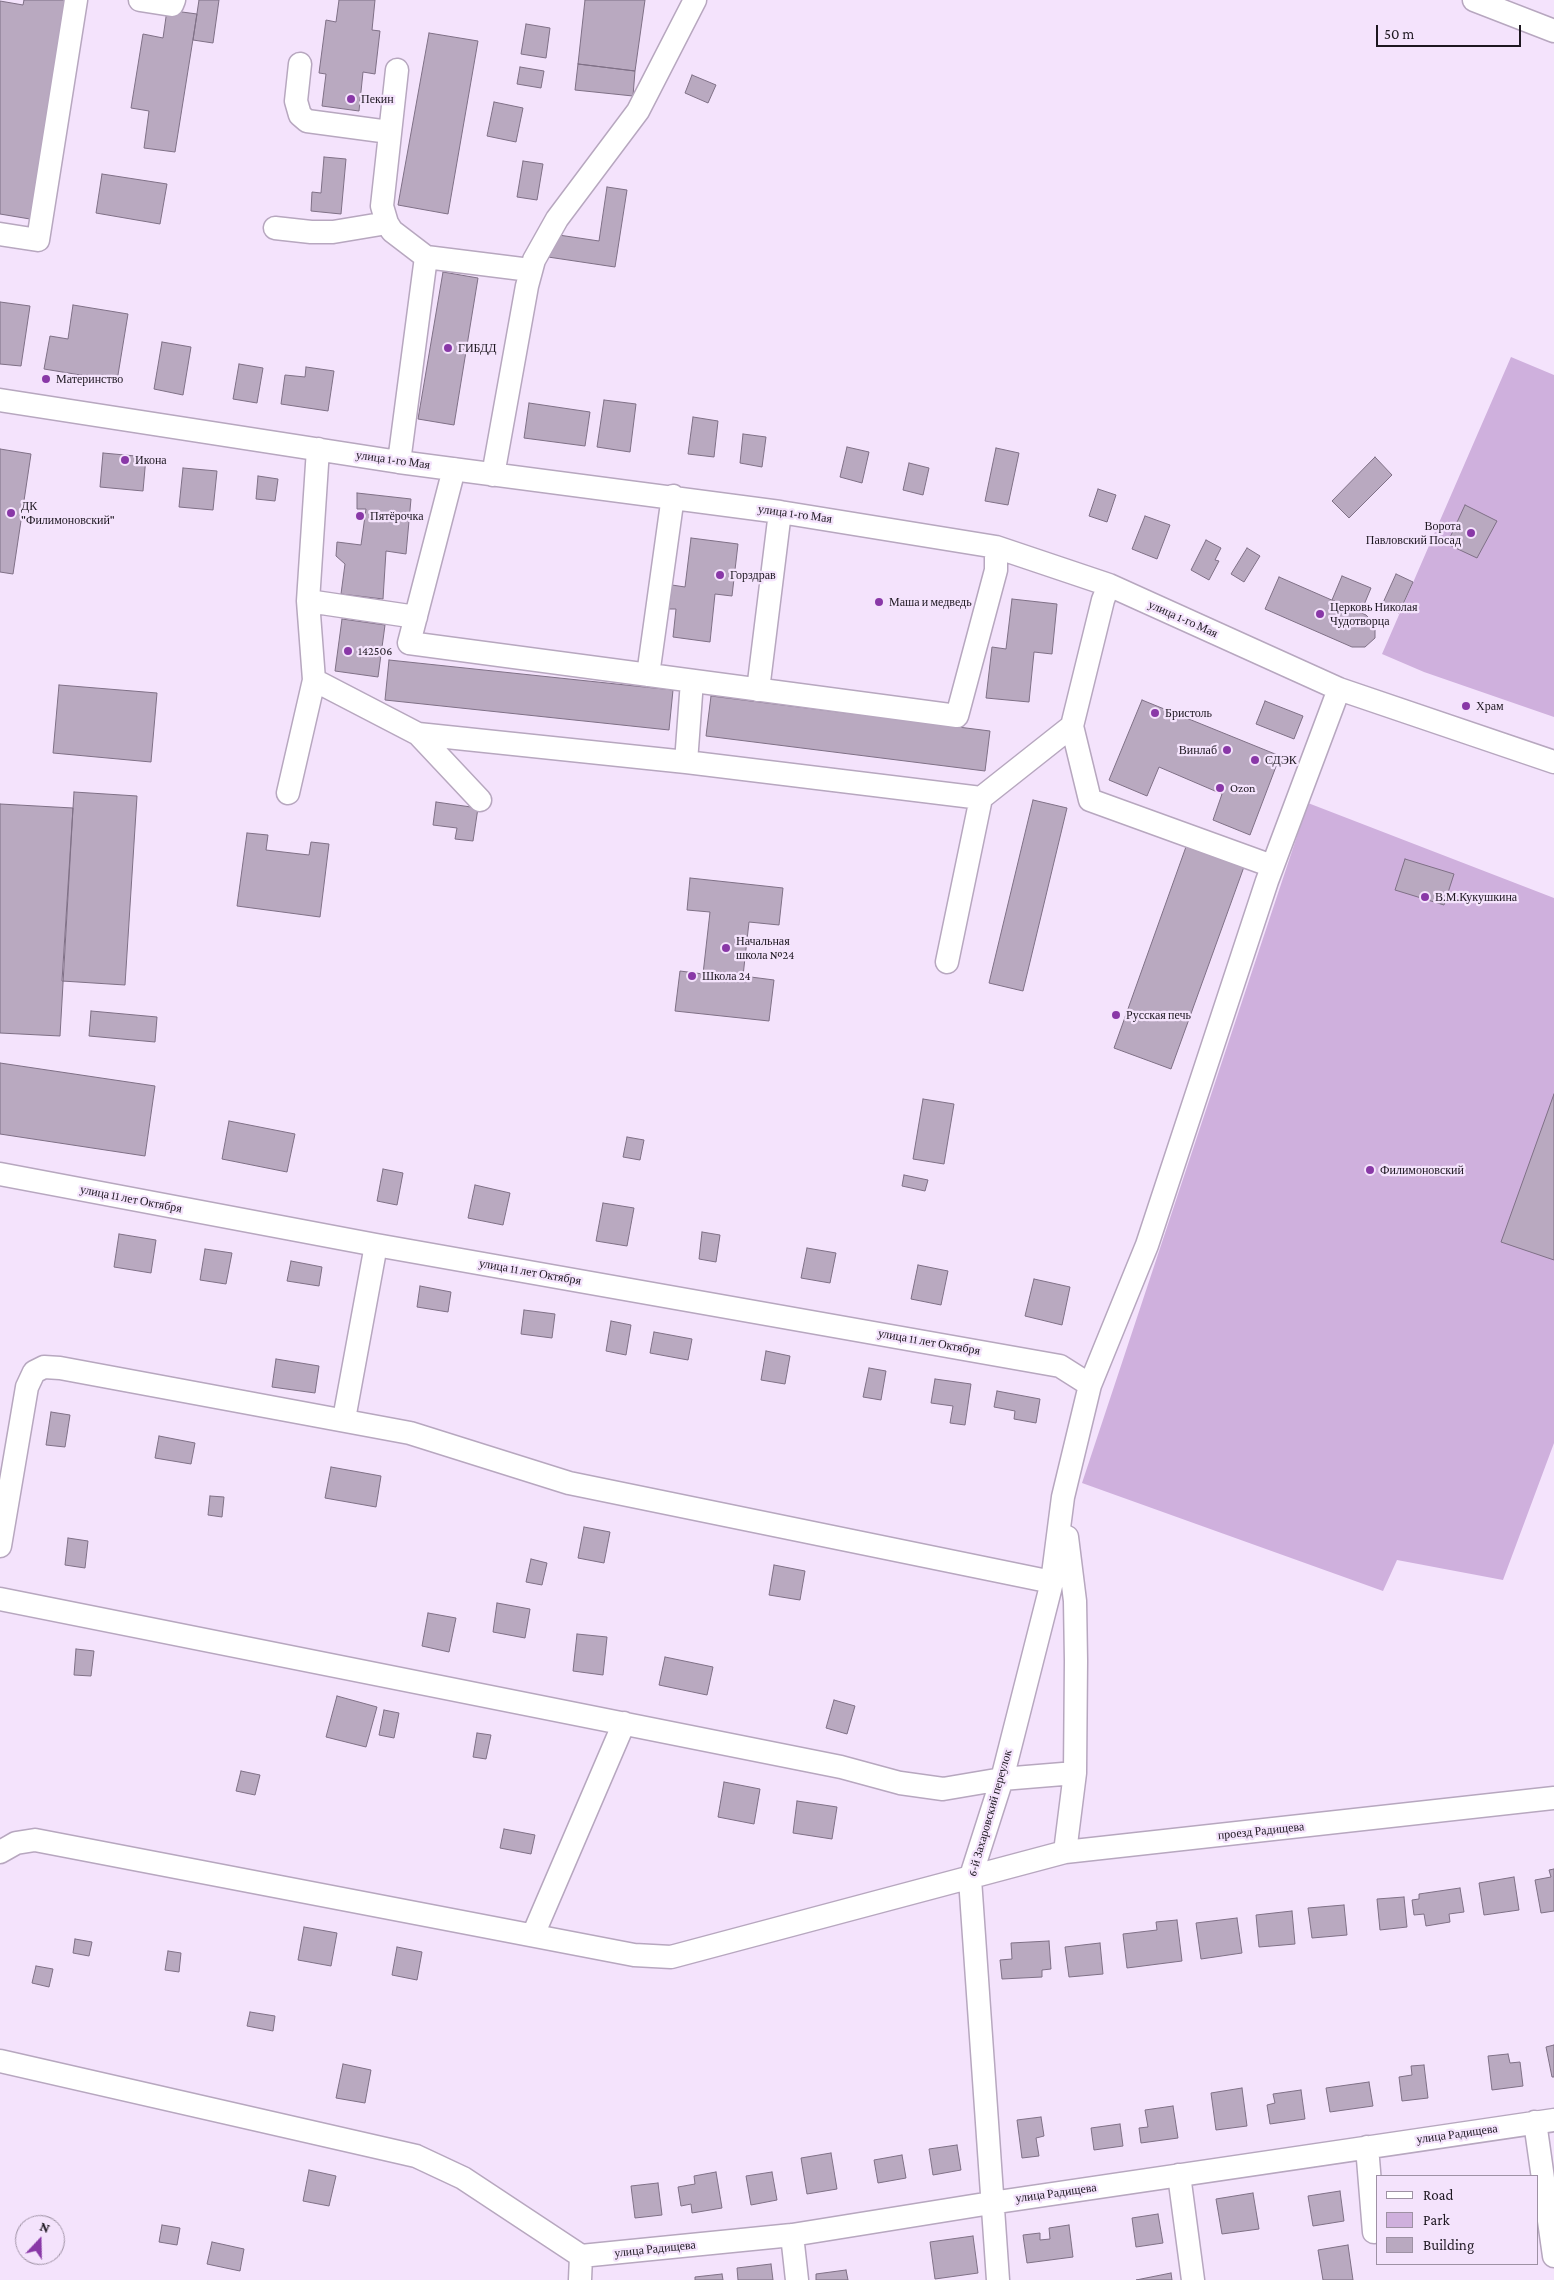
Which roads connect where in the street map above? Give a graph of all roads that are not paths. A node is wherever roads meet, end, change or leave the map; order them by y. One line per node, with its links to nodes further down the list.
1 (76, 0): 12 (street)
2 (140, 0): 3 (street)
3 (174, 0)
4 (695, 0): 14 (street)
5 (1474, 0): 6 (street)
6 (1554, 31)
7 (300, 64): 9 (street)
8 (397, 70): 9 (street)
9 (389, 132): 10 (street)
10 (387, 223): 11 (street); 13 (street)
11 (276, 228)
12 (0, 234)
13 (426, 257): 14 (street); 17 (street)
14 (530, 270): 19 (street)
15 (0, 400): 16 (street, улица 1-го Мая)
16 (318, 449): 17 (street, улица 1-го Мая); 24 (street)
17 (399, 462): 18 (street, улица 1-го Мая)
18 (454, 468): 19 (street, улица 1-го Мая); 25 (street)
19 (493, 475): 20 (street, улица 1-го Мая)
20 (673, 496): 21 (street, улица 1-го Мая); 26 (street)
21 (780, 512): 22 (street, улица 1-го Мая); 30 (street)
22 (996, 546): 23 (street, улица 1-го Мая); 30 (street)
23 (1109, 585): 29 (street, улица 1-го Мая); 31 (street)
24 (308, 601): 25 (street); 27 (street)
25 (416, 617): 26 (street)
26 (648, 675): 28 (street)
27 (314, 680): 32 (street); 35 (street)
28 (692, 681): 30 (street); 33 (street)
29 (1339, 688): 34 (street, улица 1-го Мая); 38 (street, 6-й Захаровский переулок)
30 (758, 690)
31 (1072, 726): 36 (street); 38 (street)
32 (418, 734): 33 (street); 37 (street)
33 (686, 762): 36 (street)
34 (1554, 762)
35 (288, 793)
36 (981, 798): 39 (street)
37 (480, 800)
38 (1272, 866): 42 (street, 6-й Захаровский переулок)
39 (947, 962)
40 (0, 1174): 41 (street, улица 11 лет Октября)
41 (376, 1245): 42 (street, улица 11 лет Октября); 43 (street)
42 (1090, 1385): 44 (street, 6-й Захаровский переулок)
43 (344, 1419): 45 (street); 46 (street)
44 (1063, 1497): 46 (street, 6-й Захаровский переулок); 49 (street)
45 (0, 1546)
46 (1052, 1582): 50 (street, 6-й Захаровский переулок)
47 (0, 1599): 48 (street)
48 (624, 1723): 50 (street); 55 (street)
49 (1075, 1773): 50 (street); 53 (street)
50 (1002, 1779): 54 (street, 6-й Захаровский переулок)
51 (1554, 1798): 53 (street, проезд Радищева)
52 (0, 1852): 55 (street, проезд Радищева)
53 (1065, 1852): 54 (street, проезд Радищева)
54 (970, 1878): 55 (street, проезд Радищева); 60 (street, 6-й Захаровский переулок)
55 (533, 1935)
56 (0, 2061): 63 (street)
57 (1544, 2121): 58 (street, улица Радищева); 64 (street)
58 (1367, 2147): 59 (street, улица Радищева); 61 (street)
59 (1179, 2175): 60 (street, улица Радищева); 68 (street)
60 (991, 2203): 62 (street, улица Радищева); 67 (street, 6-й Захаровский переулок)
61 (1374, 2232)
62 (792, 2235): 63 (street, улица Радищева); 66 (street)
63 (581, 2256): 65 (street)
64 (1554, 2256)
65 (580, 2280)
66 (797, 2280)
67 (998, 2280)
68 (1193, 2280)

